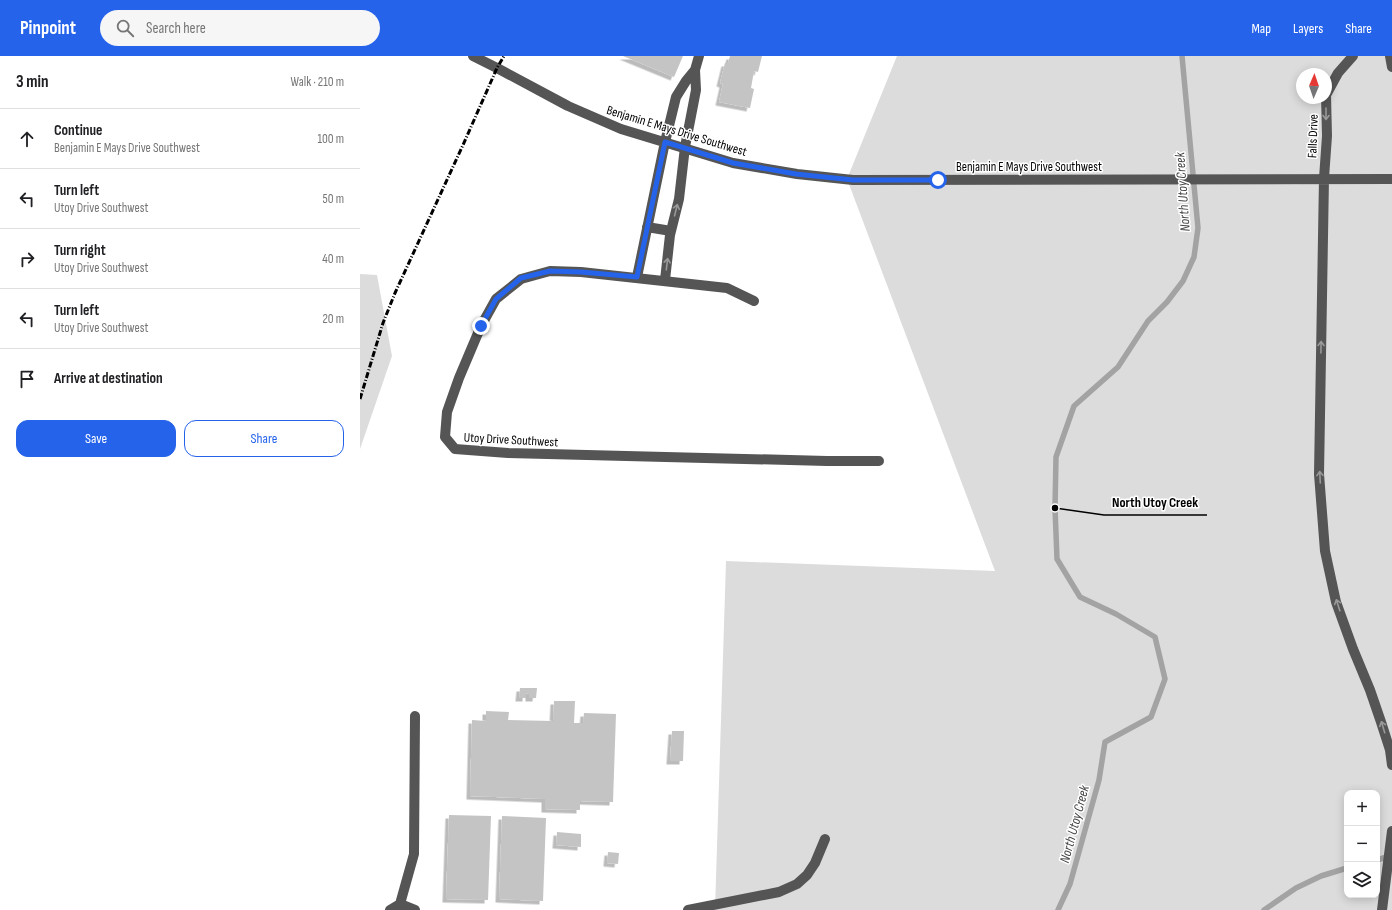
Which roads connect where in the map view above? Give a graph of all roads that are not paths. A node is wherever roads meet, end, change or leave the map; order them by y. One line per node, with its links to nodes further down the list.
1 (473, 56): 7 (street, Benjamin E Mays Drive Southwest)
2 (699, 56): 6 (street)
3 (1353, 56): 9 (street, Falls Drive, one-way to 9)
4 (1390, 56): 5 (street)
5 (1392, 68)
6 (695, 70): 7 (street); 8 (street)
7 (665, 142): 8 (street, Benjamin E Mays Drive Southwest); 11 (street)
8 (685, 147): 9 (street, Benjamin E Mays Drive Southwest); 12 (street, one-way to 8)
9 (1324, 178): 10 (street, Benjamin E Mays Drive Southwest); 18 (street, Falls Drive, one-way to 9)
10 (1392, 179)
11 (647, 227): 12 (street); 13 (street)
12 (671, 231): 14 (street, one-way to 12)
13 (637, 277): 14 (street, Utoy Drive Southwest); 16 (street, Utoy Drive Southwest)
14 (665, 280): 15 (street, Utoy Drive Southwest)
15 (754, 301)
16 (879, 461)
17 (415, 716): 21 (street)
18 (1392, 765)
19 (1392, 831): 25 (street)
20 (825, 839): 24 (street)
21 (400, 904): 22 (street); 23 (street)
22 (390, 910)
23 (415, 910)
24 (688, 910)
25 (1382, 910)

